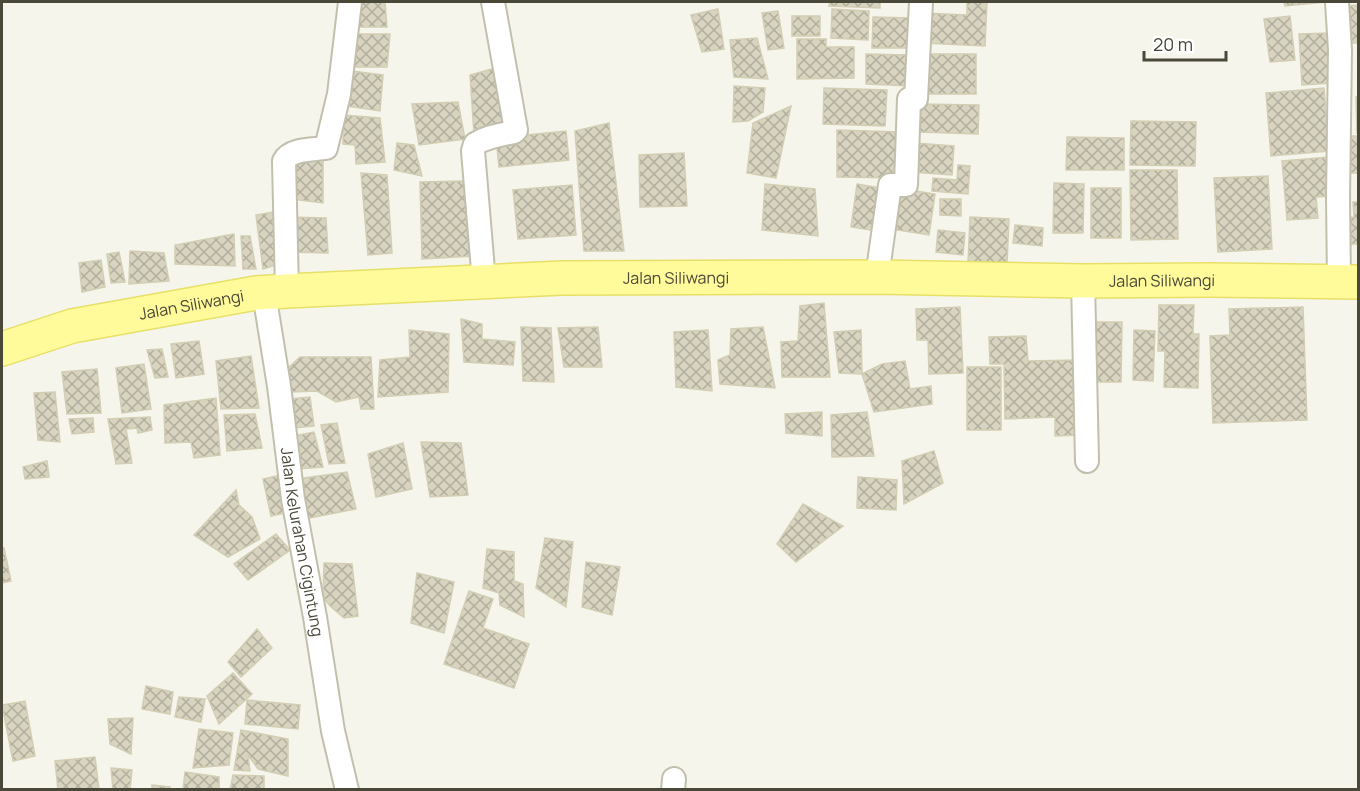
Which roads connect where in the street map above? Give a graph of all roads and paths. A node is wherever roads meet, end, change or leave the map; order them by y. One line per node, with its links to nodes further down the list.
1 (350, 2): 9 (street, Jalan Kelurahan Cigintung)
2 (493, 2): 7 (street)
3 (921, 2): 5 (street)
4 (1337, 2): 8 (street)
5 (877, 277): 6 (main road, Jalan Siliwangi); 7 (main road, Jalan Siliwangi)
6 (1083, 280): 8 (main road, Jalan Siliwangi); 11 (street)
7 (484, 282): 9 (main road, Jalan Siliwangi)
8 (1349, 282)
9 (276, 292): 10 (main road, Jalan Siliwangi); 12 (street, Jalan Kelurahan Cigintung)
10 (2, 349)
11 (1087, 461)
12 (347, 789)

